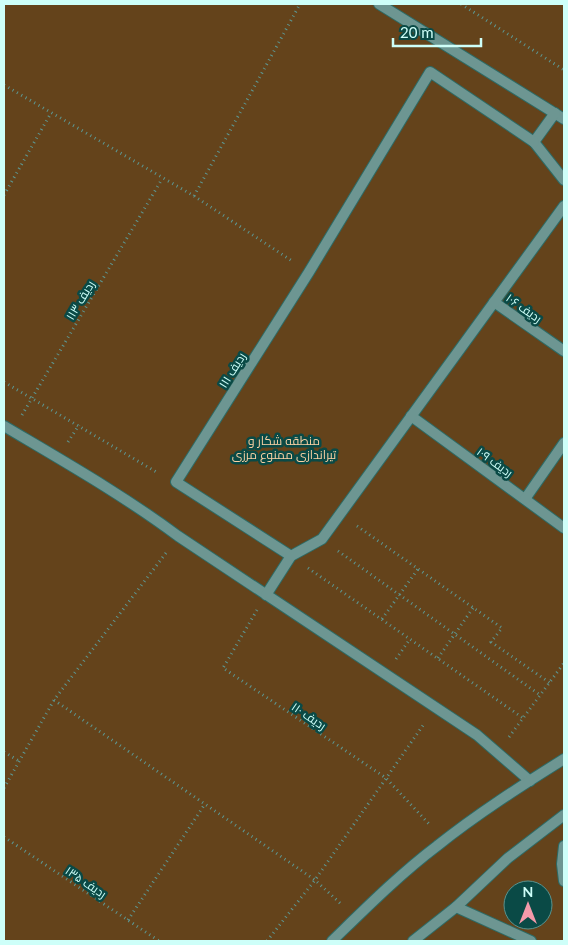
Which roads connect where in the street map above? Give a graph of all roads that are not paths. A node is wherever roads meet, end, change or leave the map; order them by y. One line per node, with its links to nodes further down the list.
1 (379, 4): 2 (street)
2 (560, 116): 3 (street)
3 (534, 142): 4 (street); 13 (street, ردیف ۱۱۱)
4 (564, 180)
5 (564, 206): 6 (street)
6 (494, 302): 7 (street, ردیف ۱۰۶); 8 (street)
7 (564, 351)
8 (411, 416): 11 (street, ردیف ۱۰۹); 13 (street)
9 (8, 429): 14 (street)
10 (564, 444): 11 (street)
11 (525, 499): 12 (street, ردیف ۱۰۹)
12 (564, 528)
13 (290, 556): 14 (street)
14 (266, 595): 16 (street)
15 (564, 759): 16 (street)
16 (530, 781): 21 (street)
17 (564, 815): 20 (street)
18 (564, 846): 19 (street)
19 (564, 881)
20 (456, 906): 22 (street); 23 (street)
21 (332, 941)
22 (413, 941)
23 (531, 941)

